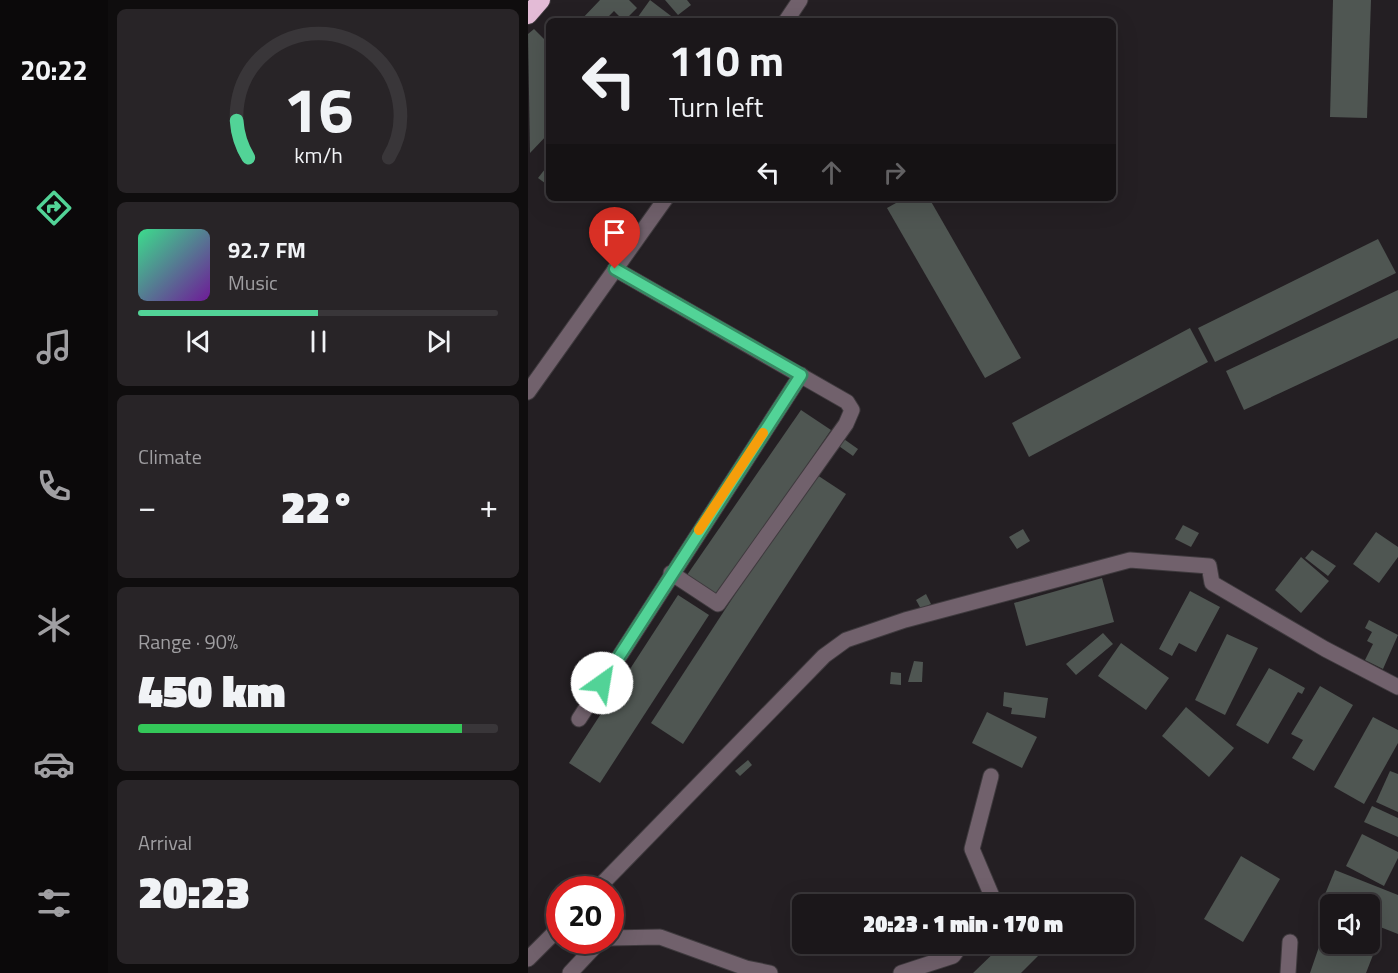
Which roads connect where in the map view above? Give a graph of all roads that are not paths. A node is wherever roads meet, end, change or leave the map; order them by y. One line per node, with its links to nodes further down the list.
1 (541, 0): 3 (highway)
2 (800, 0): 4 (street)
3 (528, 15)
4 (788, 18)
5 (664, 201): 6 (street)
6 (615, 269): 7 (street); 8 (street)
7 (801, 375): 9 (street); 9 (street)
8 (528, 392)
9 (671, 573): 11 (street)
10 (1398, 687): 13 (street)
11 (579, 719)
12 (991, 776): 14 (street)
13 (610, 876)
14 (991, 894)
15 (624, 938): 22 (street)
16 (546, 941): 20 (street)
17 (1290, 942): 24 (street)
18 (588, 954): 21 (street)
19 (954, 954): 23 (street)
20 (528, 959)
21 (570, 973)
22 (770, 973)
23 (902, 973)
24 (1288, 973)

